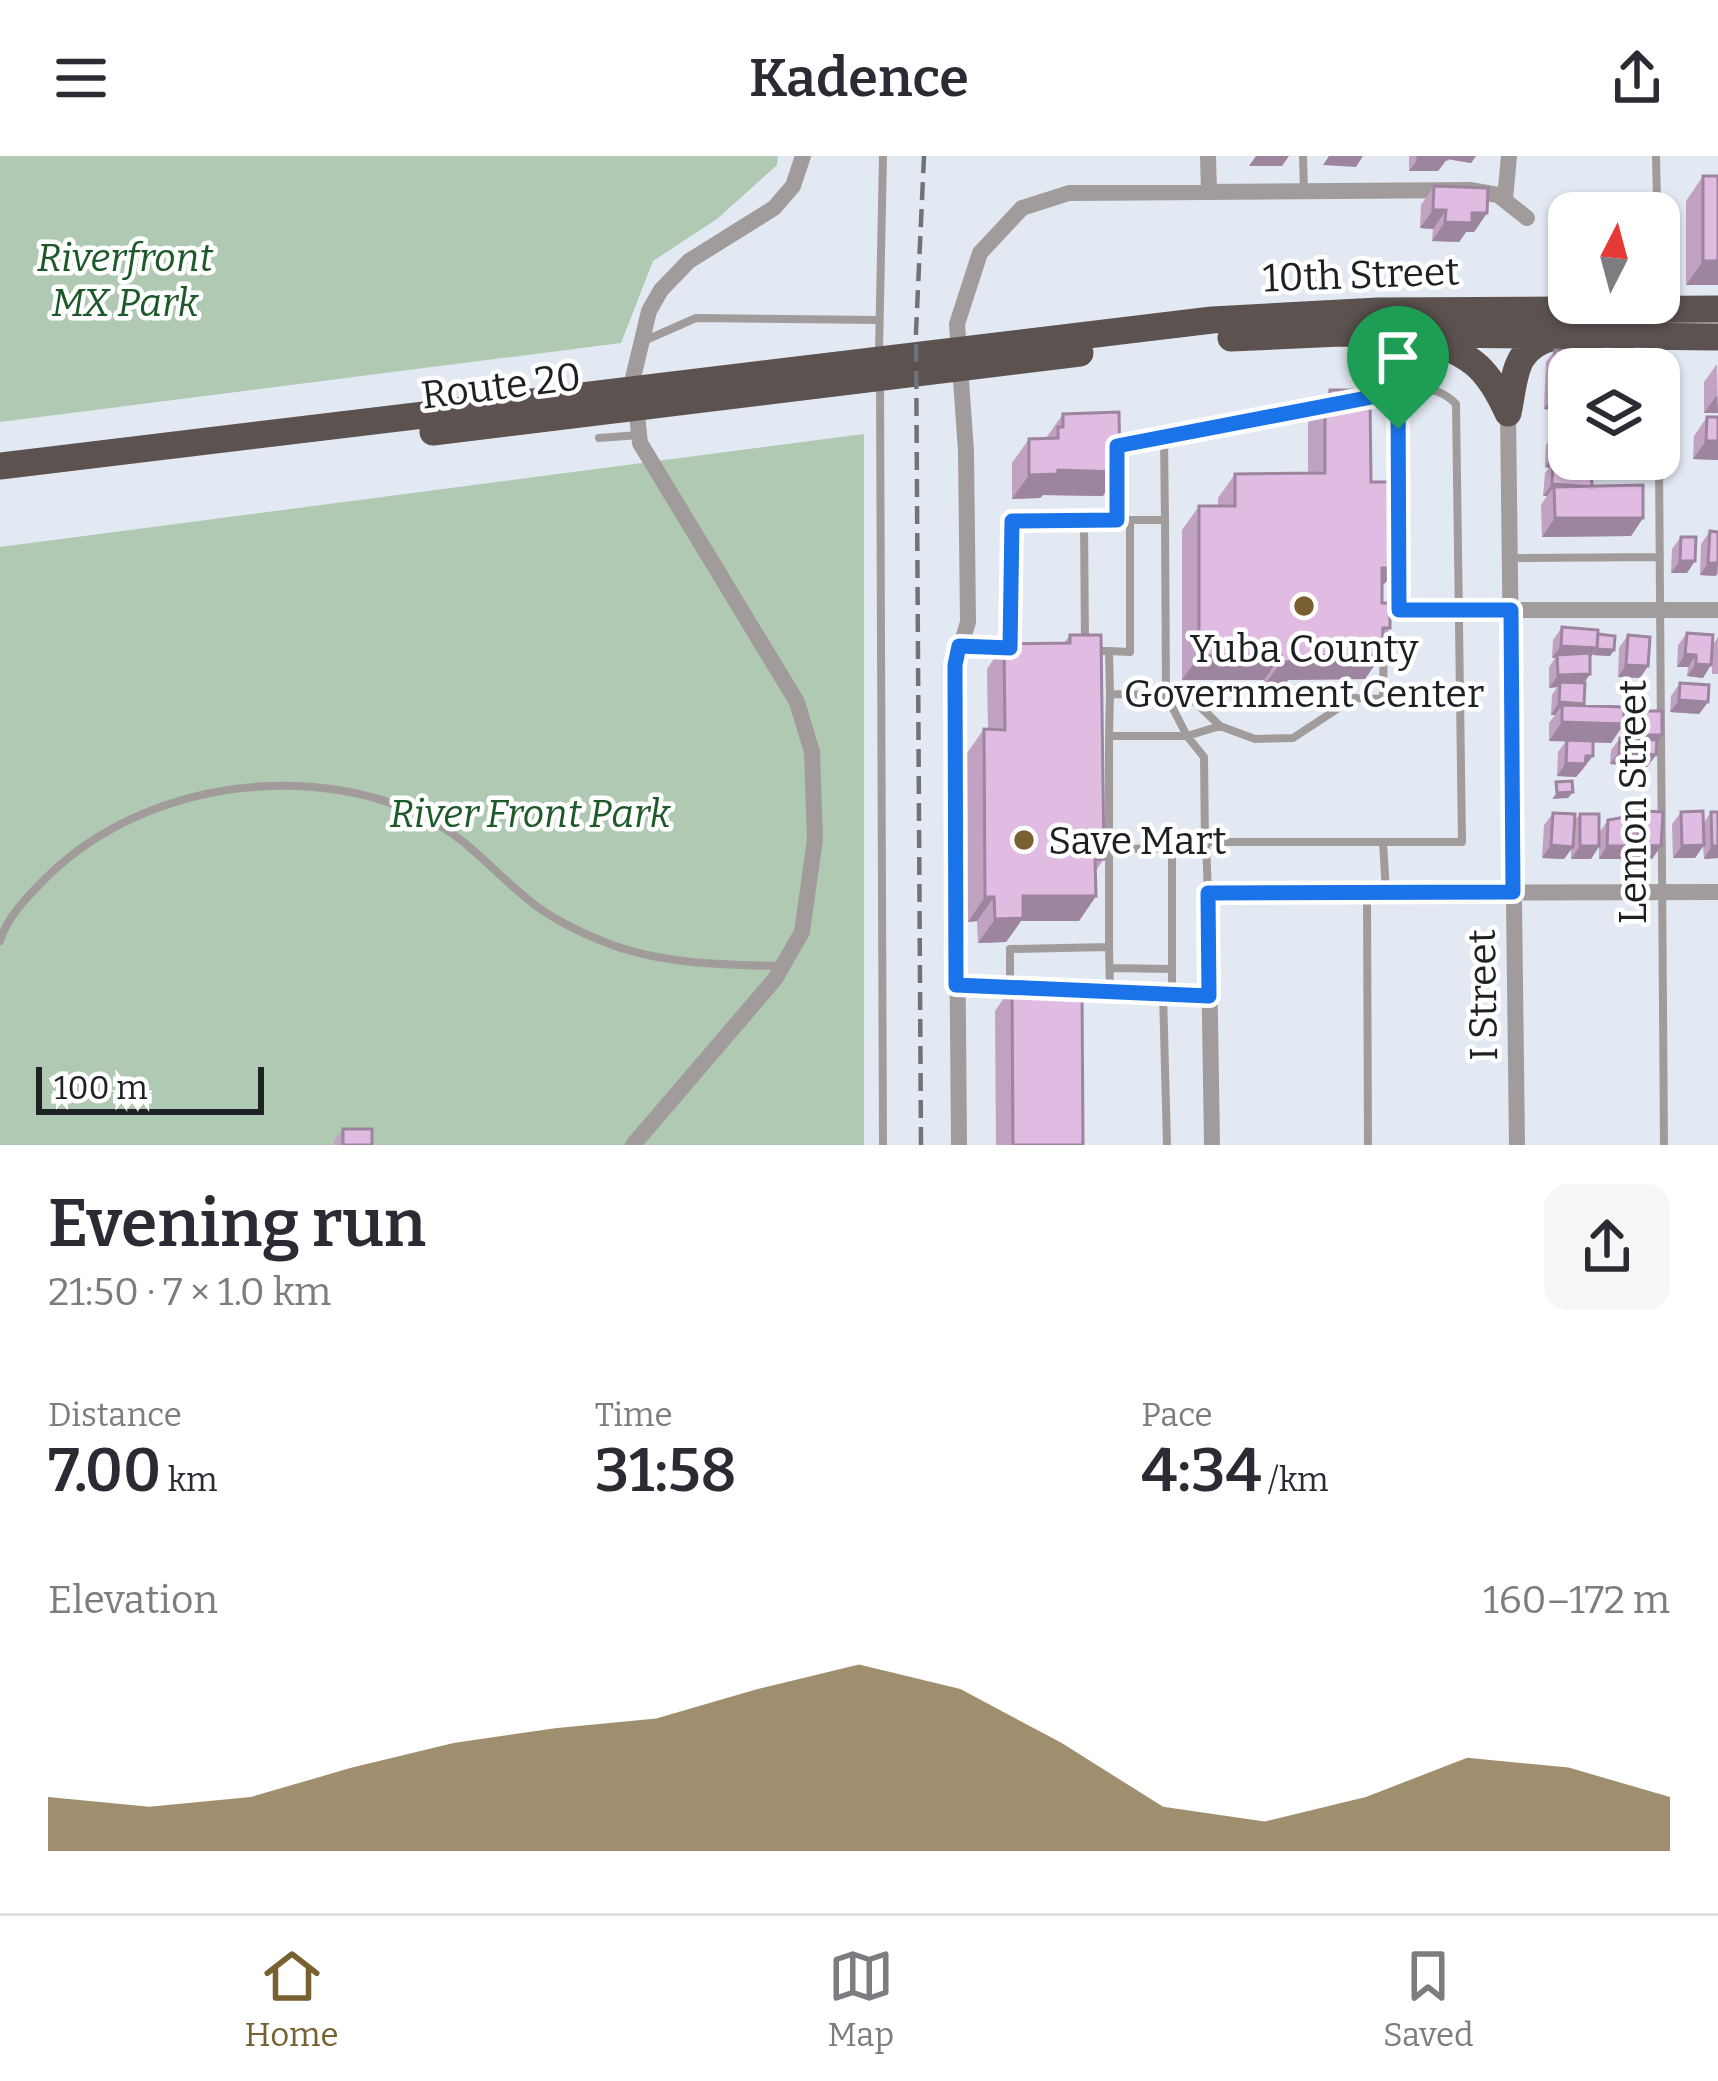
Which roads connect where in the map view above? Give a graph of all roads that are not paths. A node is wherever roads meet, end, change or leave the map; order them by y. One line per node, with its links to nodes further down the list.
1 (803, 156): 17 (street)
2 (884, 156): 13 (lane)
3 (1208, 156): 8 (street)
4 (1303, 156): 7 (lane)
5 (1509, 156): 10 (street)
6 (1656, 156): 9 (lane)
7 (1304, 190): 8 (street); 10 (street)
8 (1209, 191): 44 (street)
9 (1657, 192)
10 (1505, 199): 11 (street)
11 (1527, 218)
12 (1718, 309): 18 (highway, 10th Street)
13 (879, 320): 17 (lane); 77 (lane)
14 (1409, 334): 15 (highway, 10th Street); 18 (highway, 10th Street); 21 (highway)
15 (1556, 336): 16 (highway, 10th Street); 21 (highway)
16 (1718, 337)
17 (641, 342): 23 (street)
18 (1010, 352): 26 (highway, Route 20); 28 (highway, Route 20)
19 (1398, 392): 20 (lane); 30 (lane); 40 (lane)
20 (1360, 398): 22 (lane); 24 (lane)
21 (1508, 413): 38 (street, I Street)
22 (1361, 421)
23 (639, 435): 25 (lane); 66 (street)
24 (1164, 437): 33 (lane); 35 (lane)
25 (599, 438)
26 (0, 466)
27 (1659, 480): 37 (lane, Lemon Street)
28 (0, 485)
29 (1380, 490): 30 (lane)
30 (1399, 490): 31 (lane)
31 (1399, 505)
32 (1084, 520): 33 (lane); 45 (lane); 48 (lane)
33 (1117, 520): 34 (lane)
34 (1130, 520): 35 (lane); 49 (lane)
35 (1165, 520): 51 (lane)
36 (1399, 539): 39 (lane)
37 (1660, 557): 38 (lane); 43 (lane, Lemon Street)
38 (1510, 558): 41 (street, I Street)
39 (1399, 610): 40 (lane); 52 (lane)
40 (1459, 610): 41 (lane); 55 (lane)
41 (1511, 610): 43 (street); 60 (street, I Street)
42 (1718, 610): 43 (street)
43 (1660, 611): 61 (lane, Lemon Street)
44 (959, 646): 45 (lane); 69 (street)
45 (1010, 648): 46 (lane)
46 (1029, 649)
47 (1066, 650): 48 (lane)
48 (1085, 651): 49 (lane)
49 (1109, 652): 50 (lane)
50 (1110, 694): 51 (lane); 53 (lane)
51 (1166, 695): 52 (lane); 54 (lane)
52 (1220, 726): 54 (lane)
53 (1109, 736): 54 (lane); 57 (lane)
54 (1187, 736): 56 (lane)
55 (1383, 842): 56 (lane); 59 (lane)
56 (1206, 845): 58 (lane); 63 (lane)
57 (1109, 848): 58 (lane); 65 (lane)
58 (1172, 848): 68 (lane)
59 (1376, 892): 60 (street); 63 (street); 81 (lane)
60 (1513, 892): 61 (street); 82 (street, I Street)
61 (1662, 892): 62 (street); 83 (lane, Lemon Street)
62 (1718, 892)
63 (1208, 893): 74 (street)
64 (0, 940): 66 (lane)
65 (1109, 947): 67 (lane); 70 (lane)
66 (783, 966): 76 (street)
67 (1110, 968): 68 (lane); 72 (lane)
68 (1172, 969): 73 (lane)
69 (956, 985): 70 (lane); 78 (street)
70 (1010, 985): 71 (lane)
71 (1079, 989): 72 (lane); 75 (lane)
72 (1110, 990): 73 (lane)
73 (1168, 992): 74 (lane); 79 (lane)
74 (1209, 996): 80 (street)
75 (1079, 1010)
76 (633, 1145)
77 (883, 1145)
78 (959, 1145)
79 (1166, 1145)
80 (1212, 1145)
81 (1368, 1145)
82 (1517, 1145)
83 (1664, 1145)

